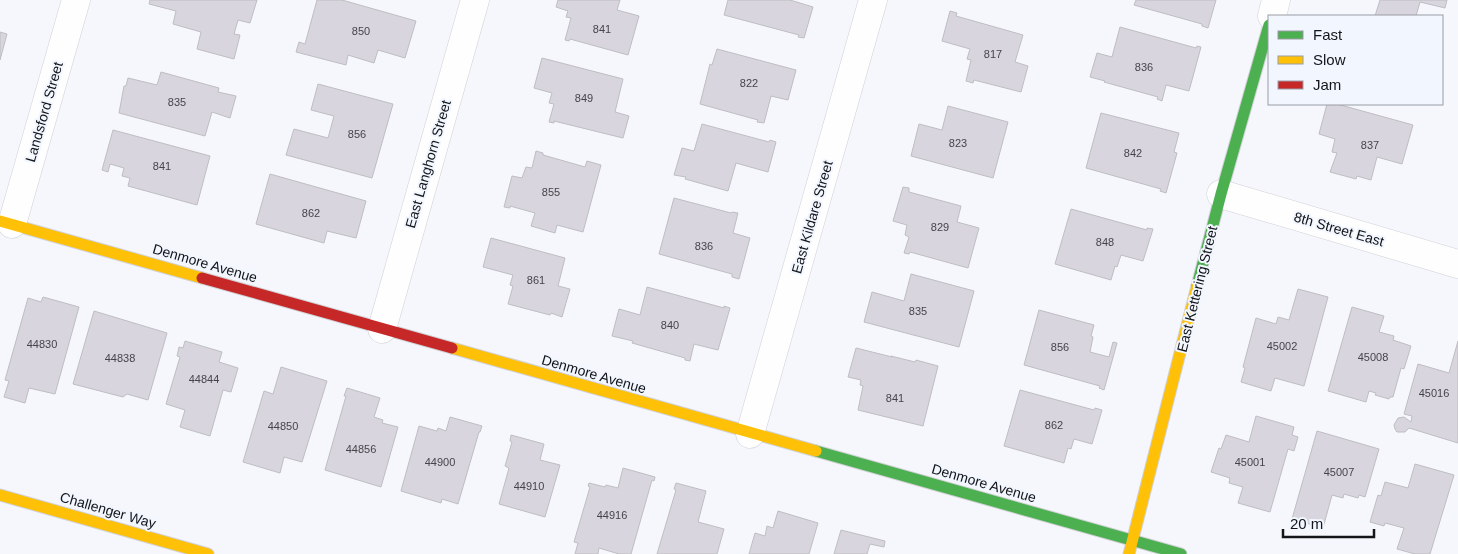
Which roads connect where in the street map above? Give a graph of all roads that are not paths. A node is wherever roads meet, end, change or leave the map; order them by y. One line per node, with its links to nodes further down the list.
1 (76, 0): 8 (street, Landsford Street)
2 (475, 0): 10 (street, East Langhorn Street)
3 (873, 0): 11 (street, East Kildare Street)
4 (1276, 0): 5 (street)
5 (1272, 15)
6 (1268, 28): 7 (street, East Kettering Street)
7 (1221, 194): 9 (street, 8th Street East); 13 (street, East Kettering Street)
8 (6, 222): 10 (street, Denmore Avenue)
9 (1458, 264)
10 (382, 329): 11 (street, Denmore Avenue)
11 (750, 434): 13 (street, Denmore Avenue)
12 (0, 495): 14 (street, Challenger Way)
13 (1133, 540): 15 (street, East Kettering Street); 16 (street, Denmore Avenue)
14 (208, 554)
15 (1129, 554)
16 (1181, 554)

